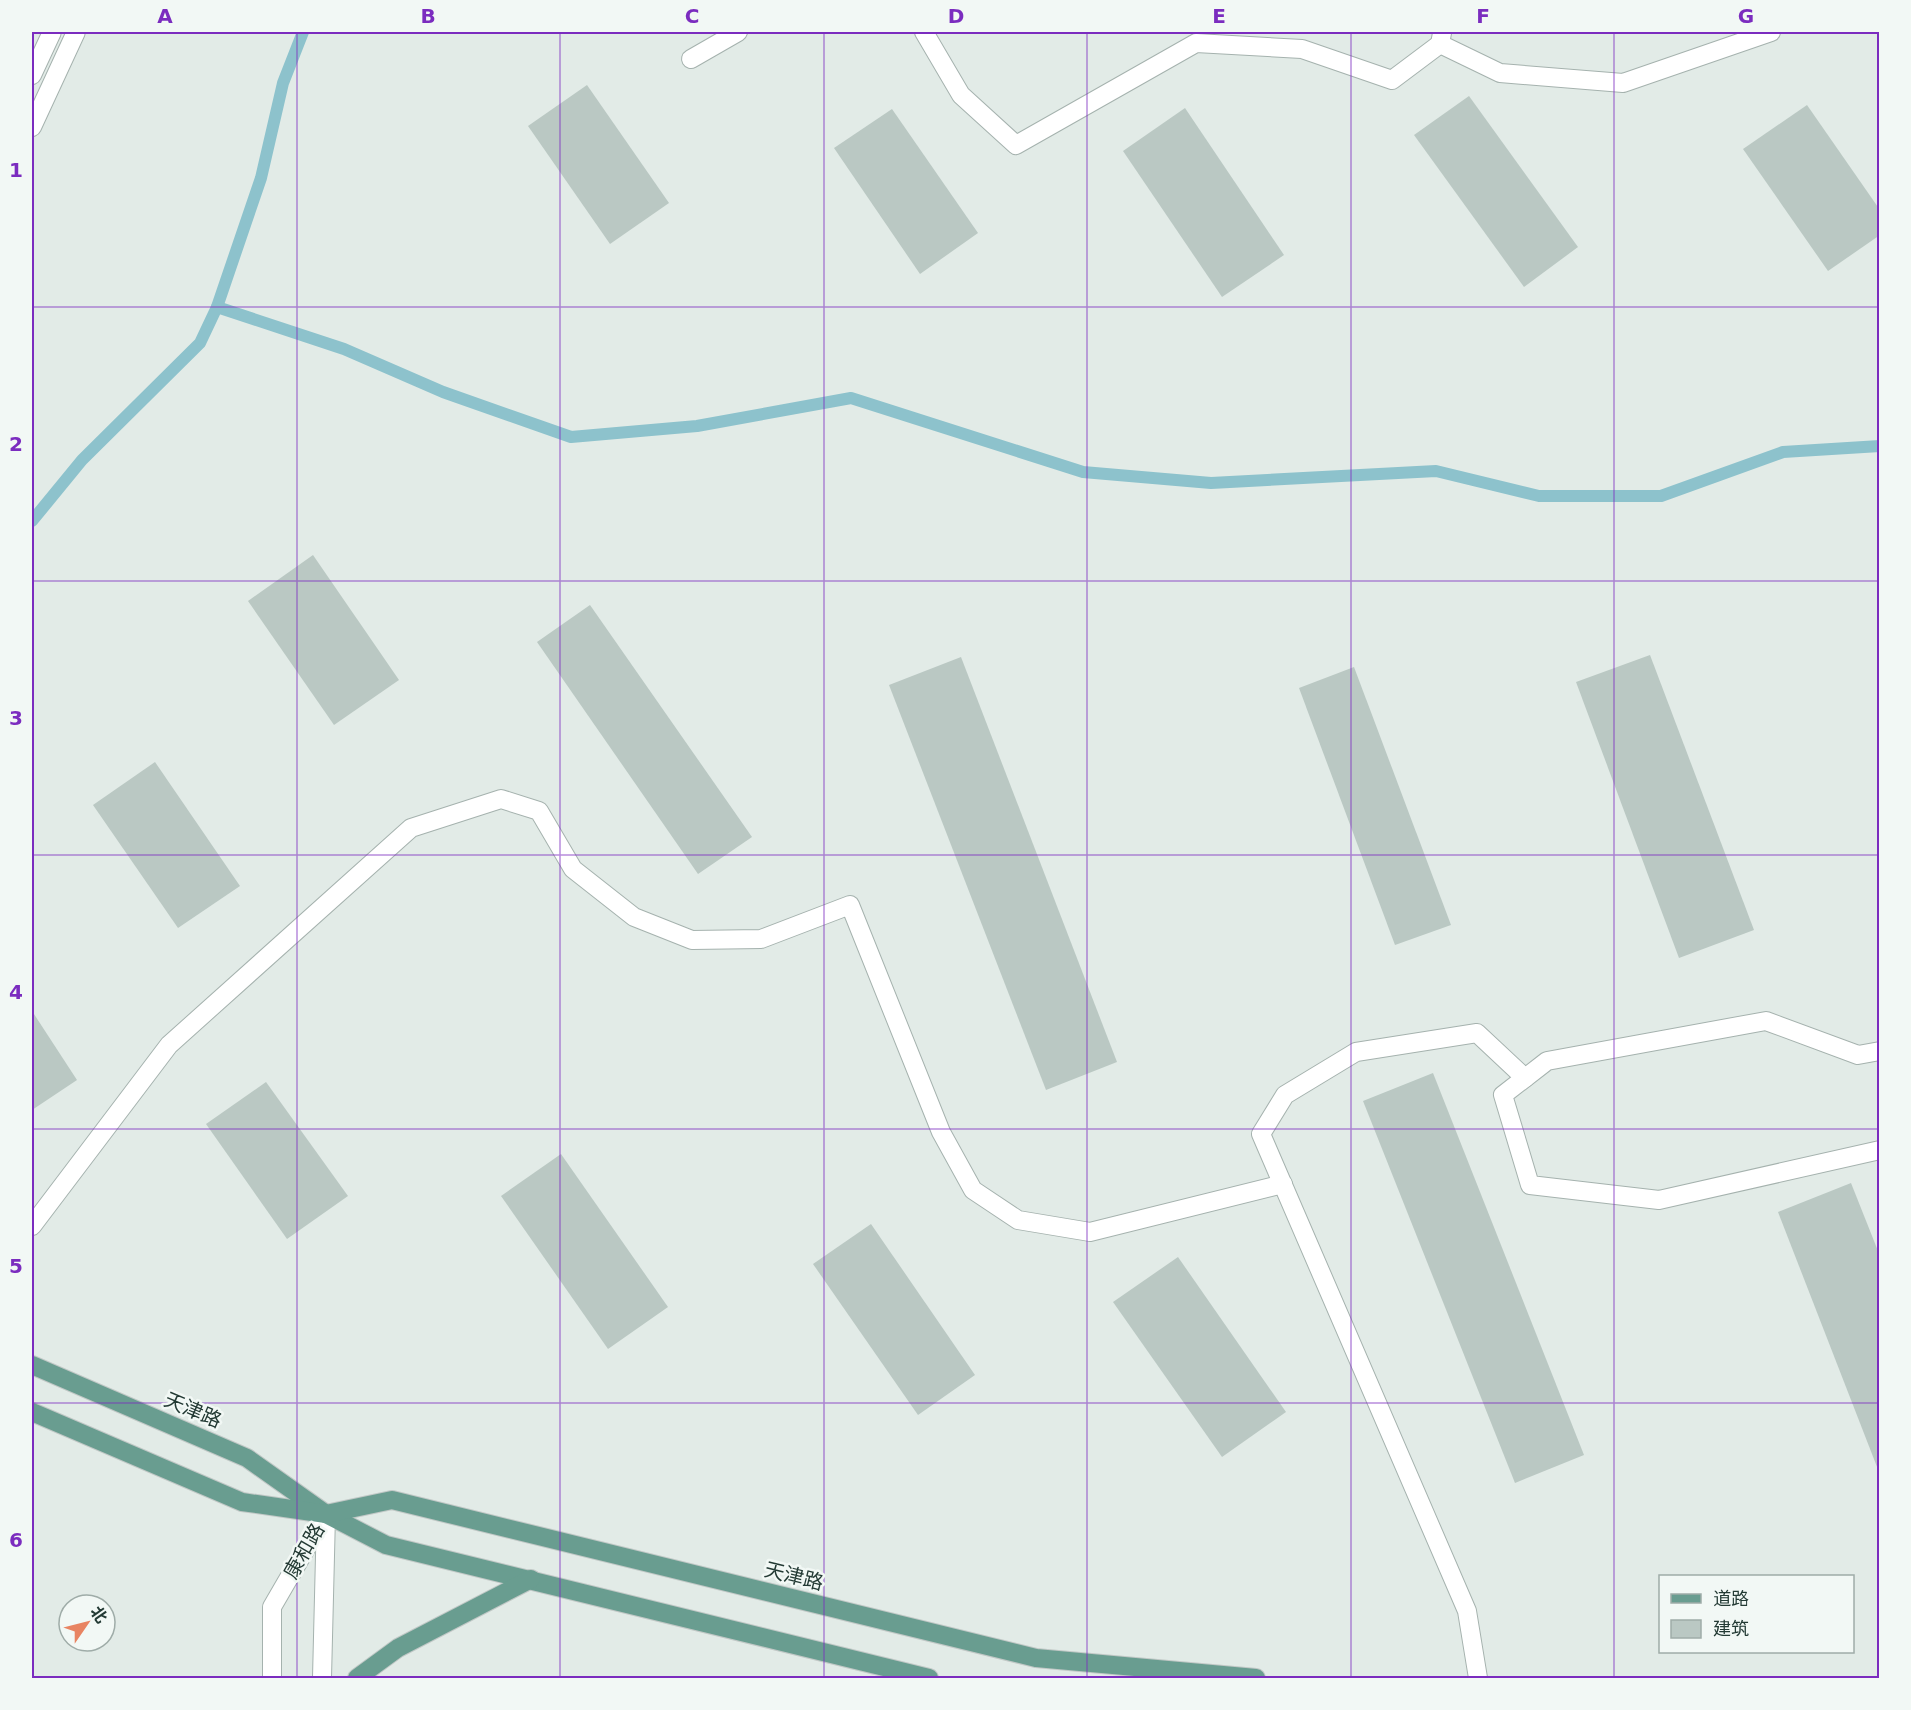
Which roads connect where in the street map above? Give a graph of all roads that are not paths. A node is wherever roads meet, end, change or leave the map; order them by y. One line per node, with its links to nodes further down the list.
1 (52, 32): 8 (street)
2 (76, 32): 9 (street)
3 (738, 32): 7 (street)
4 (924, 32): 6 (street)
5 (1771, 32): 6 (street)
6 (1441, 38)
7 (691, 59)
8 (32, 75)
9 (32, 127)
10 (1880, 1051): 11 (street)
11 (1525, 1078): 12 (street); 13 (street)
12 (1880, 1150)
13 (1283, 1184): 14 (street); 24 (street)
14 (32, 1227)
15 (32, 1365): 17 (main road, 天津路)
16 (32, 1412): 17 (main road, 天津路)
17 (326, 1514): 18 (main road, 天津路); 19 (street, 康和路); 20 (street, 康和路); 23 (main road, 天津路)
18 (531, 1579): 21 (main road); 22 (main road, 天津路)
19 (272, 1678)
20 (321, 1678)
21 (357, 1678)
22 (929, 1678)
23 (1256, 1678)
24 (1478, 1678)

